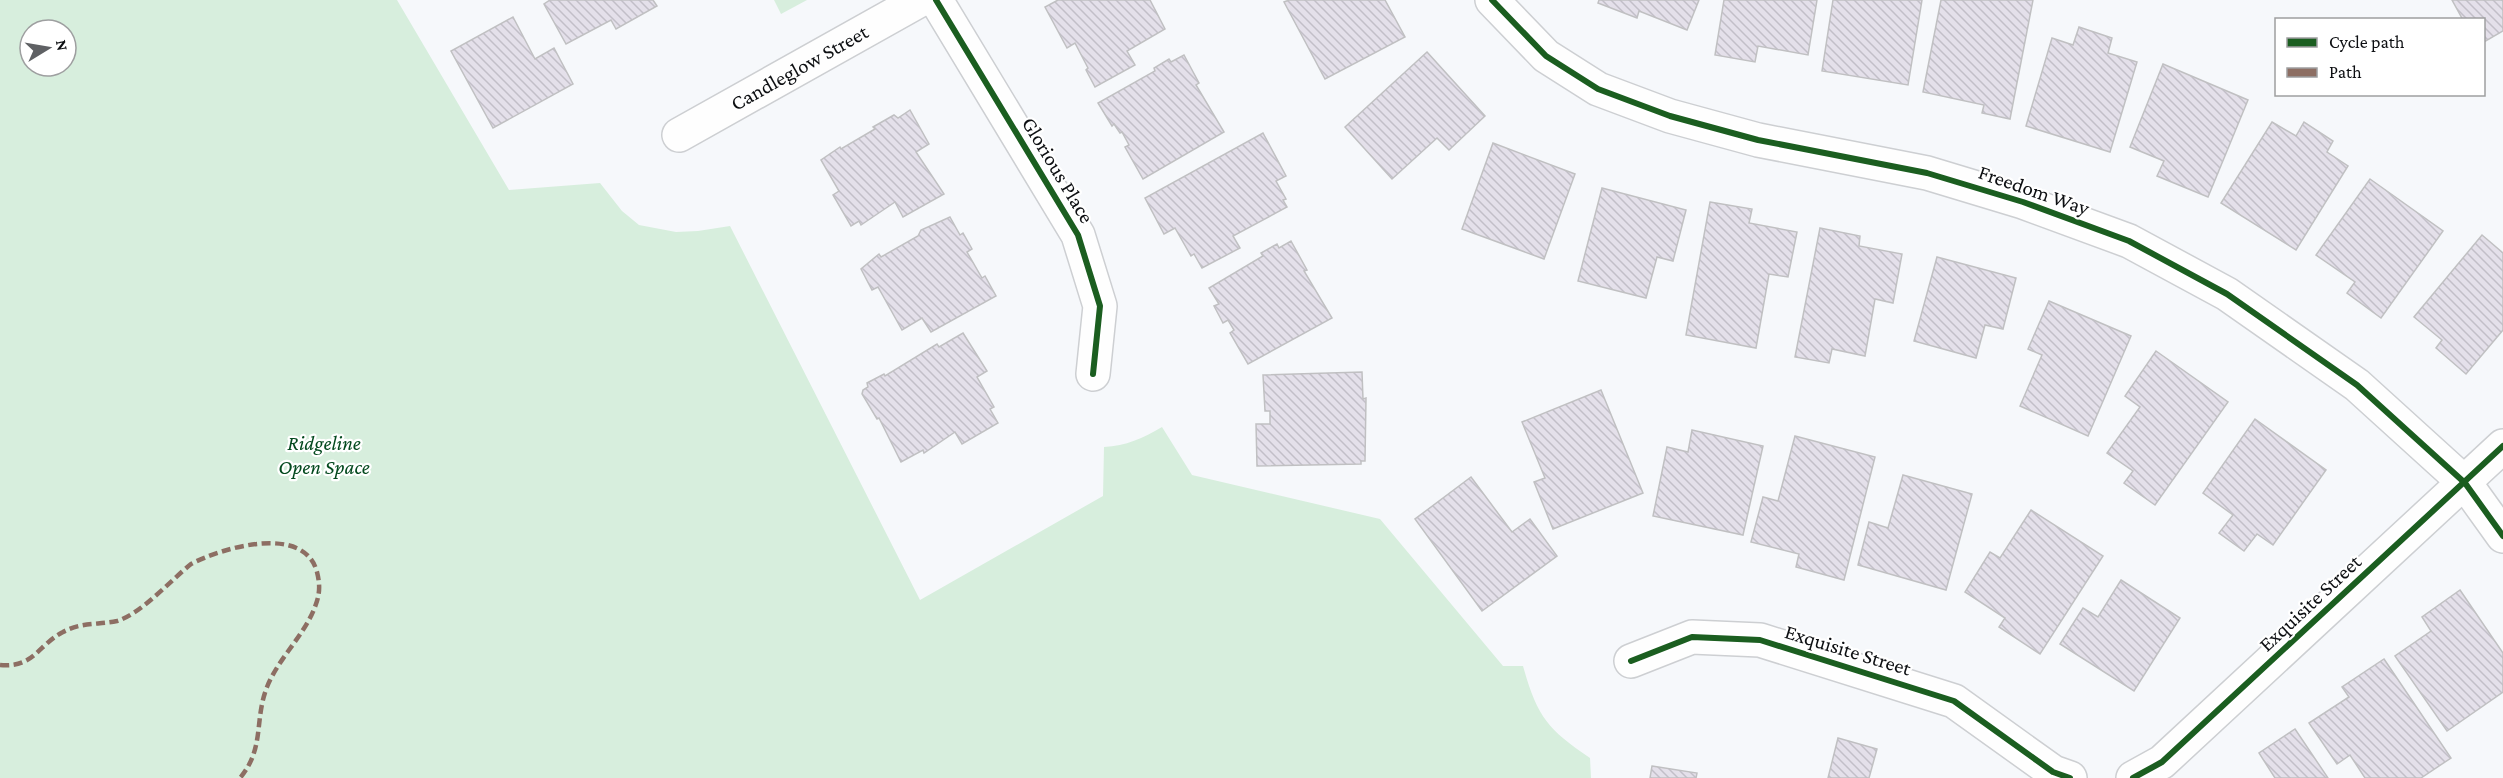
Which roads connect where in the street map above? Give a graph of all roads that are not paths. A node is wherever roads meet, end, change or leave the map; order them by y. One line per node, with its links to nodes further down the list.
1 (920, 0): 4 (street, Candleglow Street)
2 (936, 0): 5 (street, Glorious Place)
3 (1492, 0): 7 (street, Freedom Way)
4 (679, 135)
5 (1093, 374)
6 (2503, 446): 7 (street, Exquisite Street)
7 (2465, 483): 8 (street, Freedom Way); 11 (street, Exquisite Street)
8 (2503, 536)
9 (1631, 661): 10 (street, Exquisite Street)
10 (2070, 778)
11 (2133, 778)

